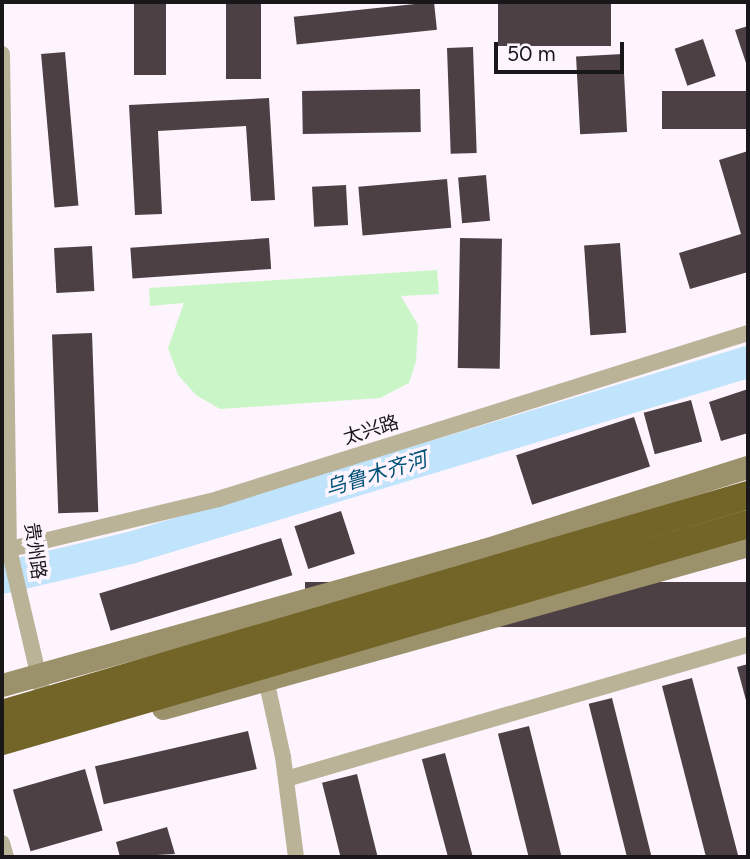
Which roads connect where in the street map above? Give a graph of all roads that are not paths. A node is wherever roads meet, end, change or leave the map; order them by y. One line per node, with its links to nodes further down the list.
1 (2, 54): 2 (street, 贵州路)
2 (2, 80): 8 (street, 贵州路)
3 (748, 333): 8 (street, 太兴路)
4 (748, 467): 10 (main road)
5 (748, 495): 13 (highway, bridge)
6 (748, 524): 15 (highway, bridge)
7 (748, 545): 11 (main road)
8 (7, 552): 10 (street, 贵州路)
9 (748, 645): 17 (street)
10 (38, 675): 12 (main road); 14 (street, 贵州路)
11 (267, 679): 14 (main road); 17 (street)
12 (2, 685)
13 (2, 714)
14 (54, 739): 16 (main road)
15 (2, 741)
16 (2, 754)
17 (286, 779): 20 (street)
18 (2, 843): 19 (street)
19 (6, 857)
20 (296, 857)

